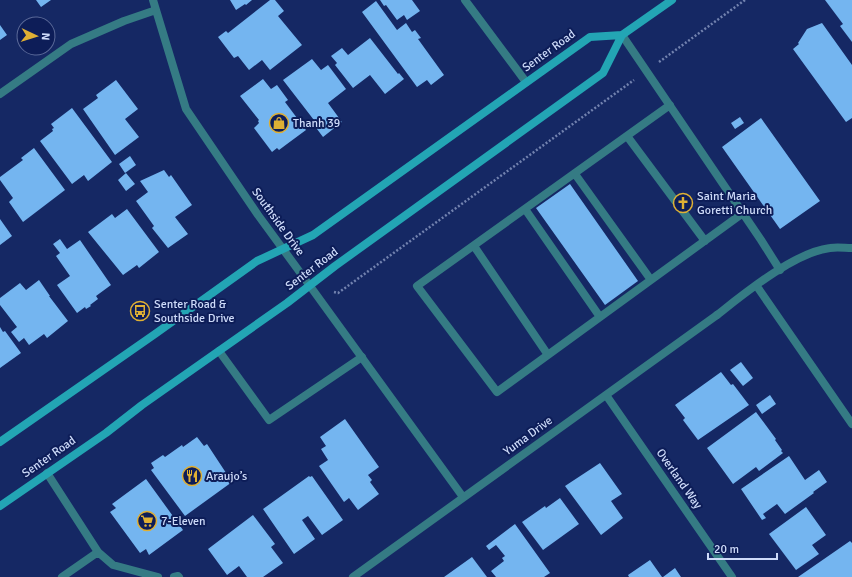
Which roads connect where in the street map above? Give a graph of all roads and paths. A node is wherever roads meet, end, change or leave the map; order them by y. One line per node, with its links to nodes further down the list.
1 (153, 0): 5 (street, Southside Drive)
2 (464, 0): 8 (street)
3 (672, 0): 6 (main road, Senter Road)
4 (745, 0): 7 (path)
5 (156, 10): 9 (street); 18 (street, Southside Drive)
6 (622, 36): 7 (street); 8 (main road, Senter Road); 22 (main road, Senter Road)
7 (647, 71): 10 (street); 22 (path)
8 (526, 82): 18 (main road, Senter Road)
9 (0, 94)
10 (670, 105): 11 (street); 14 (street)
11 (627, 136): 12 (street); 15 (street)
12 (575, 174): 13 (street); 20 (street)
13 (525, 209): 16 (street); 23 (street)
14 (743, 213): 15 (street); 19 (street)
15 (705, 241): 20 (street)
16 (474, 246): 25 (street); 25 (street)
17 (852, 248): 19 (street, Yuma Drive)
18 (283, 250): 22 (street, Southside Drive); 29 (main road, Senter Road)
19 (780, 270): 21 (street, Yuma Drive)
20 (651, 280): 23 (street)
21 (756, 285): 27 (street, Yuma Drive); 28 (street)
22 (310, 286): 24 (main road, Senter Road); 26 (street, Southside Drive)
23 (600, 317): 25 (street)
24 (219, 351): 26 (street); 30 (main road, Senter Road)
25 (548, 355)
26 (362, 357): 31 (street, Southside Drive)
27 (606, 395): 31 (street, Yuma Drive); 39 (street, Overland Way)
28 (852, 424)
29 (0, 442)
30 (47, 473): 32 (main road, Senter Road); 33 (street)
31 (463, 498): 38 (street, Yuma Drive)
32 (0, 506)
33 (98, 552): 34 (street); 35 (street)
34 (62, 577)
35 (158, 577)
36 (174, 577): 37 (street)
37 (178, 577)
38 (353, 577)
39 (732, 577)

